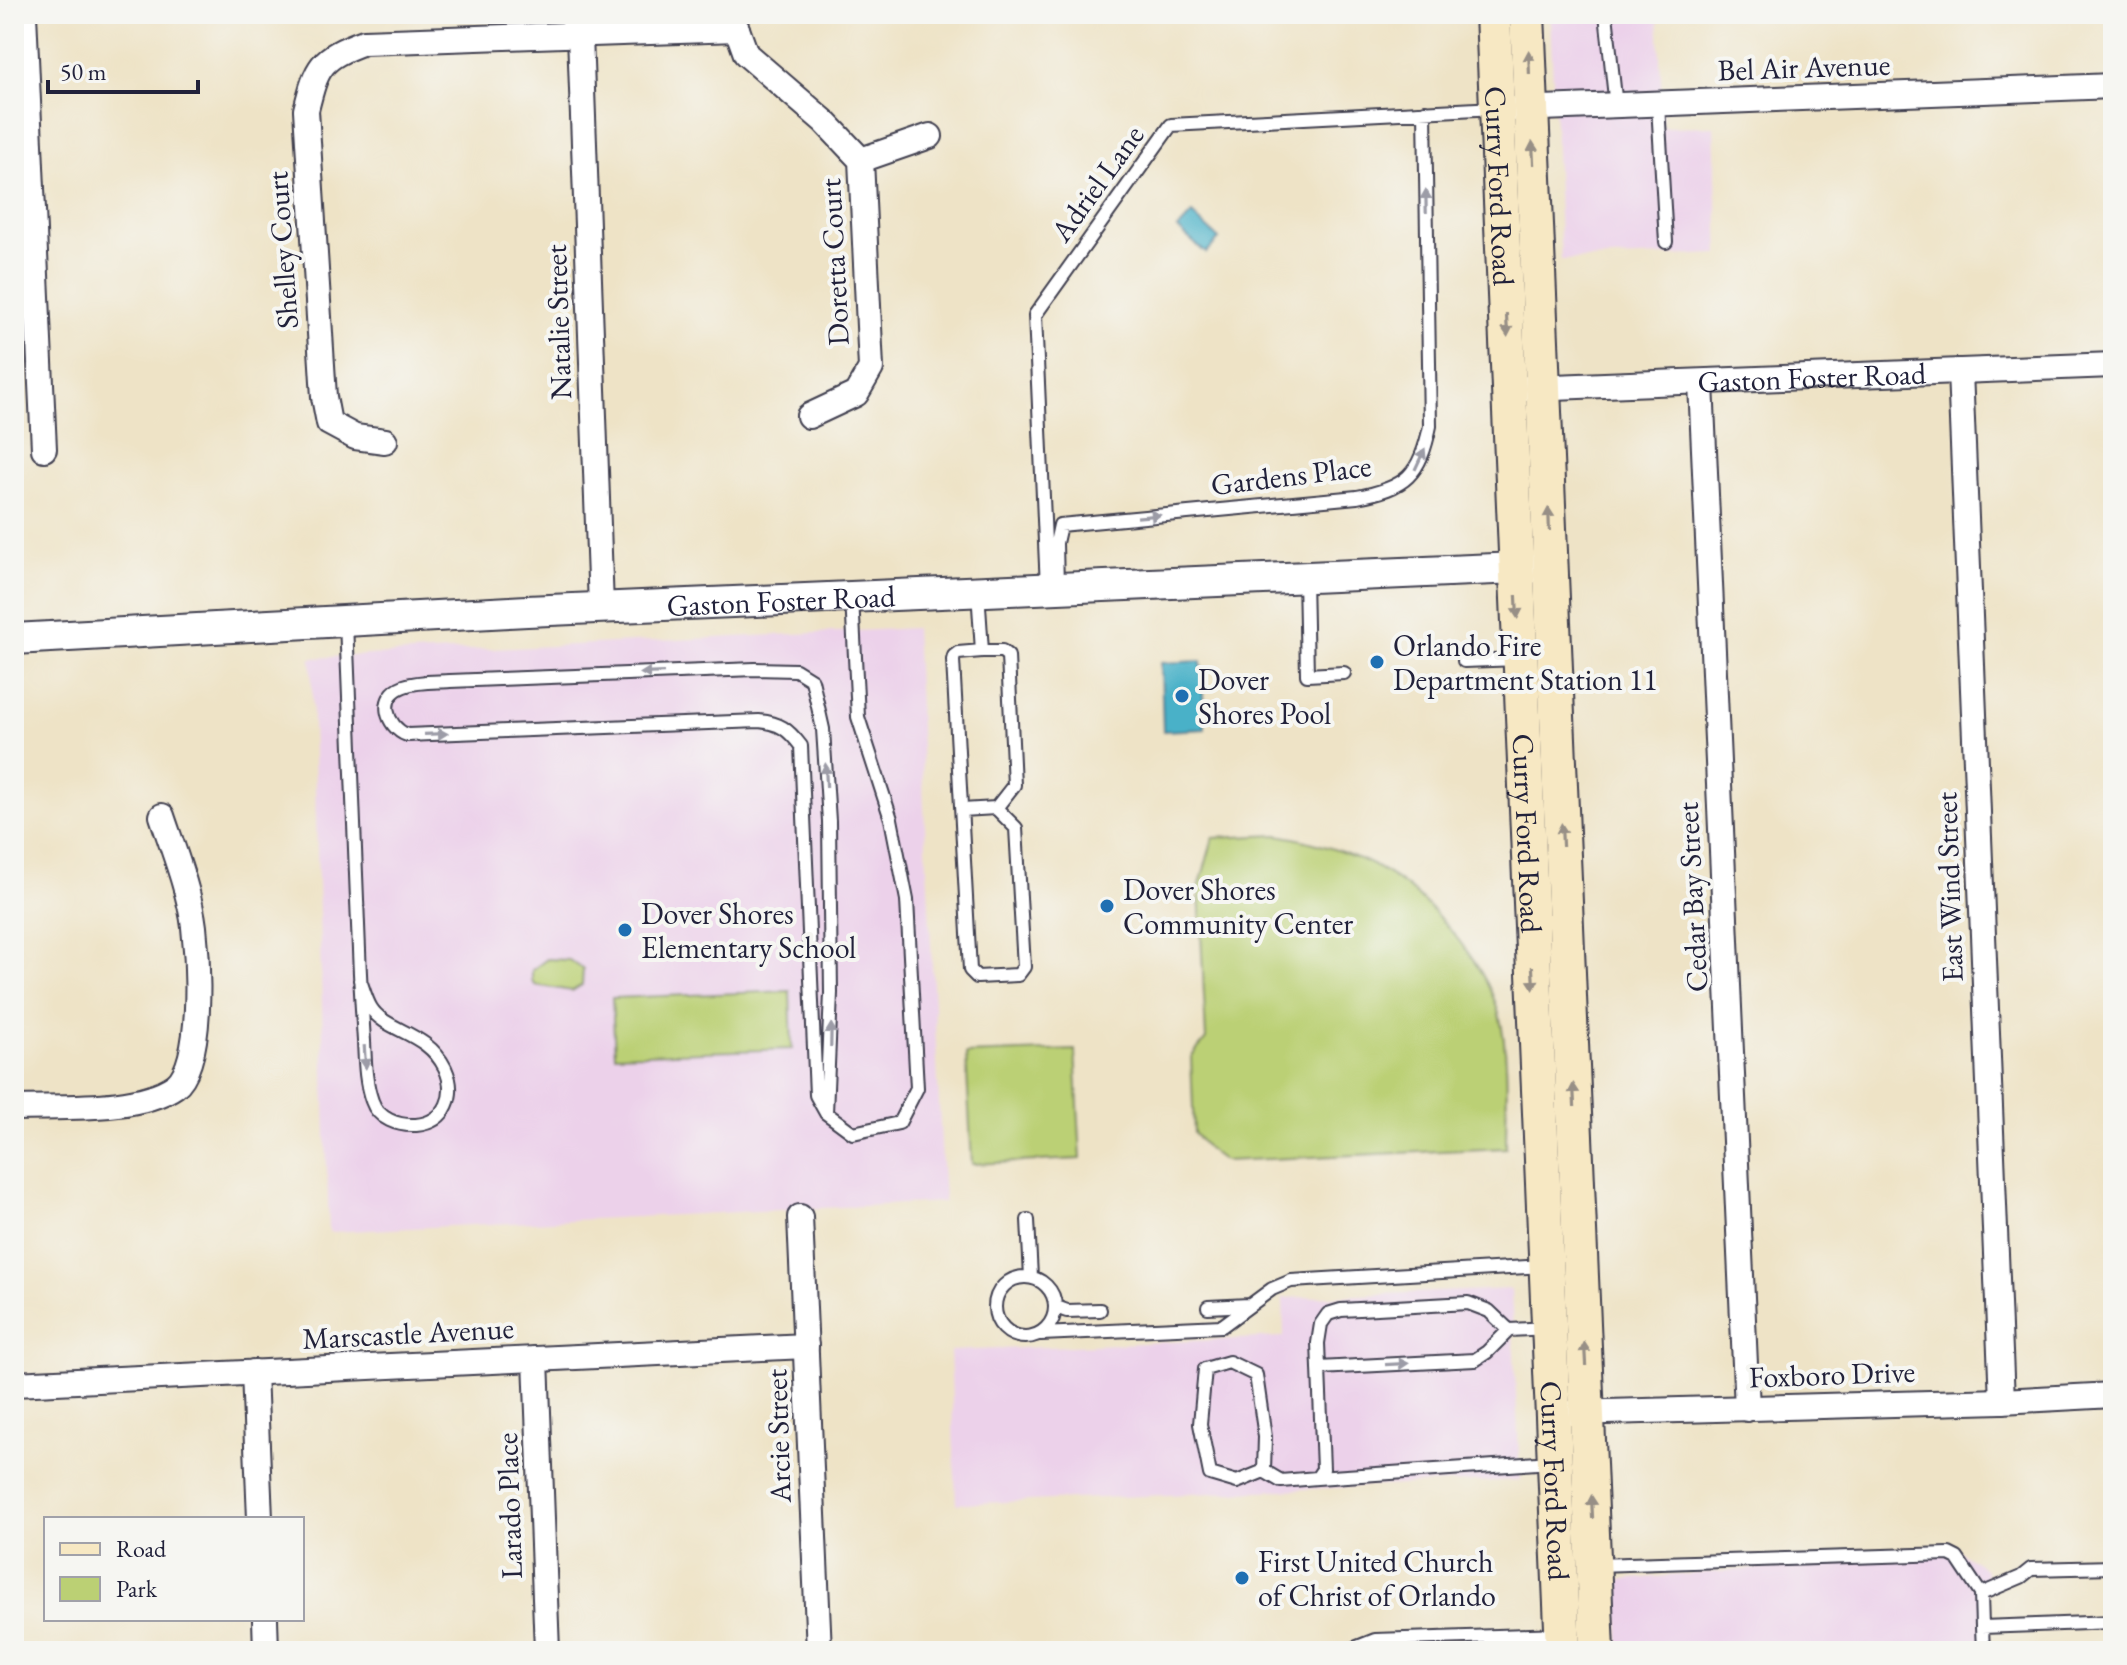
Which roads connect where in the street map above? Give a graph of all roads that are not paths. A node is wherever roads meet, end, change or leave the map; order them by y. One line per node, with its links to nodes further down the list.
1 (24, 14): 23 (street)
2 (1493, 14): 10 (main road, Curry Ford Road)
3 (1527, 14): 11 (main road, Curry Ford Road, one-way to 3)
4 (1606, 14): 9 (lane)
5 (741, 21): 6 (street); 14 (street, Doretta Court)
6 (580, 35): 22 (street, Shelley Court); 30 (street, Natalie Street)
7 (2113, 86): 8 (street, Bel Air Avenue)
8 (1658, 105): 9 (street, Bel Air Avenue); 15 (lane)
9 (1616, 107): 11 (street, Bel Air Avenue)
10 (1497, 108): 11 (street, Bel Air Avenue); 12 (lane, Adriel Lane); 20 (main road, Curry Ford Road, one-way to 20)
11 (1531, 110): 19 (main road, Curry Ford Road, one-way to 11)
12 (1425, 111): 27 (lane, Adriel Lane); 27 (lane, Gardens Place, one-way to 12)
13 (930, 136): 14 (street)
14 (861, 160): 21 (street, Doretta Court)
15 (1666, 242)
16 (2113, 365): 17 (street, Gaston Foster Road)
17 (1960, 371): 18 (street, Gaston Foster Road); 60 (street, East Wind Street)
18 (1701, 383): 19 (street, Gaston Foster Road); 61 (street, Cedar Bay Street)
19 (1544, 387): 20 (street, Gaston Foster Road); 24 (main road, Curry Ford Road, one-way to 19)
20 (1510, 389): 25 (main road, Curry Ford Road)
21 (809, 416)
22 (385, 441)
23 (44, 449)
24 (1550, 566): 25 (street, Gaston Foster Road); 34 (main road, Curry Ford Road)
25 (1515, 568): 26 (street, Gaston Foster Road); 34 (main road, Curry Ford Road, one-way to 34)
26 (1305, 577): 27 (street, Gaston Foster Road); 36 (lane)
27 (1052, 588): 28 (street, Gaston Foster Road)
28 (978, 591): 29 (street, Gaston Foster Road); 33 (lane)
29 (852, 597): 30 (street, Gaston Foster Road); 42 (lane)
30 (601, 607): 31 (street, Gaston Foster Road)
31 (346, 622): 32 (street, Gaston Foster Road); 40 (lane)
32 (14, 639)
33 (982, 651): 37 (lane); 38 (lane)
34 (1537, 658): 35 (lane); 45 (main road, Curry Ford Road, one-way to 45); 62 (main road, Curry Ford Road, one-way to 34)
35 (1464, 661)
36 (1344, 673)
37 (996, 808): 38 (lane); 38 (lane)
38 (962, 810)
39 (162, 816): 41 (street)
40 (360, 980): 40 (lane, one-way to 40)
41 (14, 1108)
42 (826, 1113): 42 (lane, one-way to 42)
43 (800, 1217): 54 (street, Arcie Street)
44 (1028, 1220): 46 (lane)
45 (1546, 1266): 47 (lane); 51 (main road, Curry Ford Road)
46 (1031, 1277): 48 (lane); 53 (lane)
47 (1249, 1305): 49 (lane); 53 (lane)
48 (1056, 1307): 50 (lane); 53 (lane)
49 (1208, 1307)
50 (1100, 1310)
51 (1549, 1328): 52 (lane); 63 (main road, Curry Ford Road)
52 (1509, 1330): 56 (lane, one-way to 52); 56 (lane)
53 (1041, 1334)
54 (806, 1346): 55 (street, Marscastle Avenue); 78 (street, Arcie Street)
55 (536, 1359): 57 (street, Marscastle Avenue); 77 (street, Larado Place)
56 (1319, 1368): 67 (lane)
57 (254, 1372): 58 (street, Marscastle Avenue); 68 (street)
58 (14, 1384)
59 (2113, 1395): 60 (street, Foxboro Drive)
60 (2002, 1401): 61 (street, Foxboro Drive)
61 (1747, 1409): 62 (street, Foxboro Drive)
62 (1588, 1412): 63 (street, Foxboro Drive); 64 (main road, Curry Ford Road)
63 (1553, 1413): 65 (main road, Curry Ford Road)
64 (1590, 1460): 65 (street); 69 (main road, Curry Ford Road, one-way to 64)
65 (1555, 1462): 67 (lane); 75 (main road, Curry Ford Road)
66 (1264, 1471): 66 (lane); 67 (lane)
67 (1317, 1478)
68 (260, 1517)
69 (1595, 1565): 71 (lane); 75 (main road, Curry Ford Road)
70 (2113, 1567): 71 (lane)
71 (1981, 1594): 74 (lane)
72 (265, 1621): 76 (street)
73 (2113, 1622): 74 (lane)
74 (1982, 1627): 80 (lane)
75 (1580, 1639): 79 (lane)
76 (266, 1651)
77 (547, 1651)
78 (819, 1651)
79 (1347, 1651)
80 (1983, 1651)

